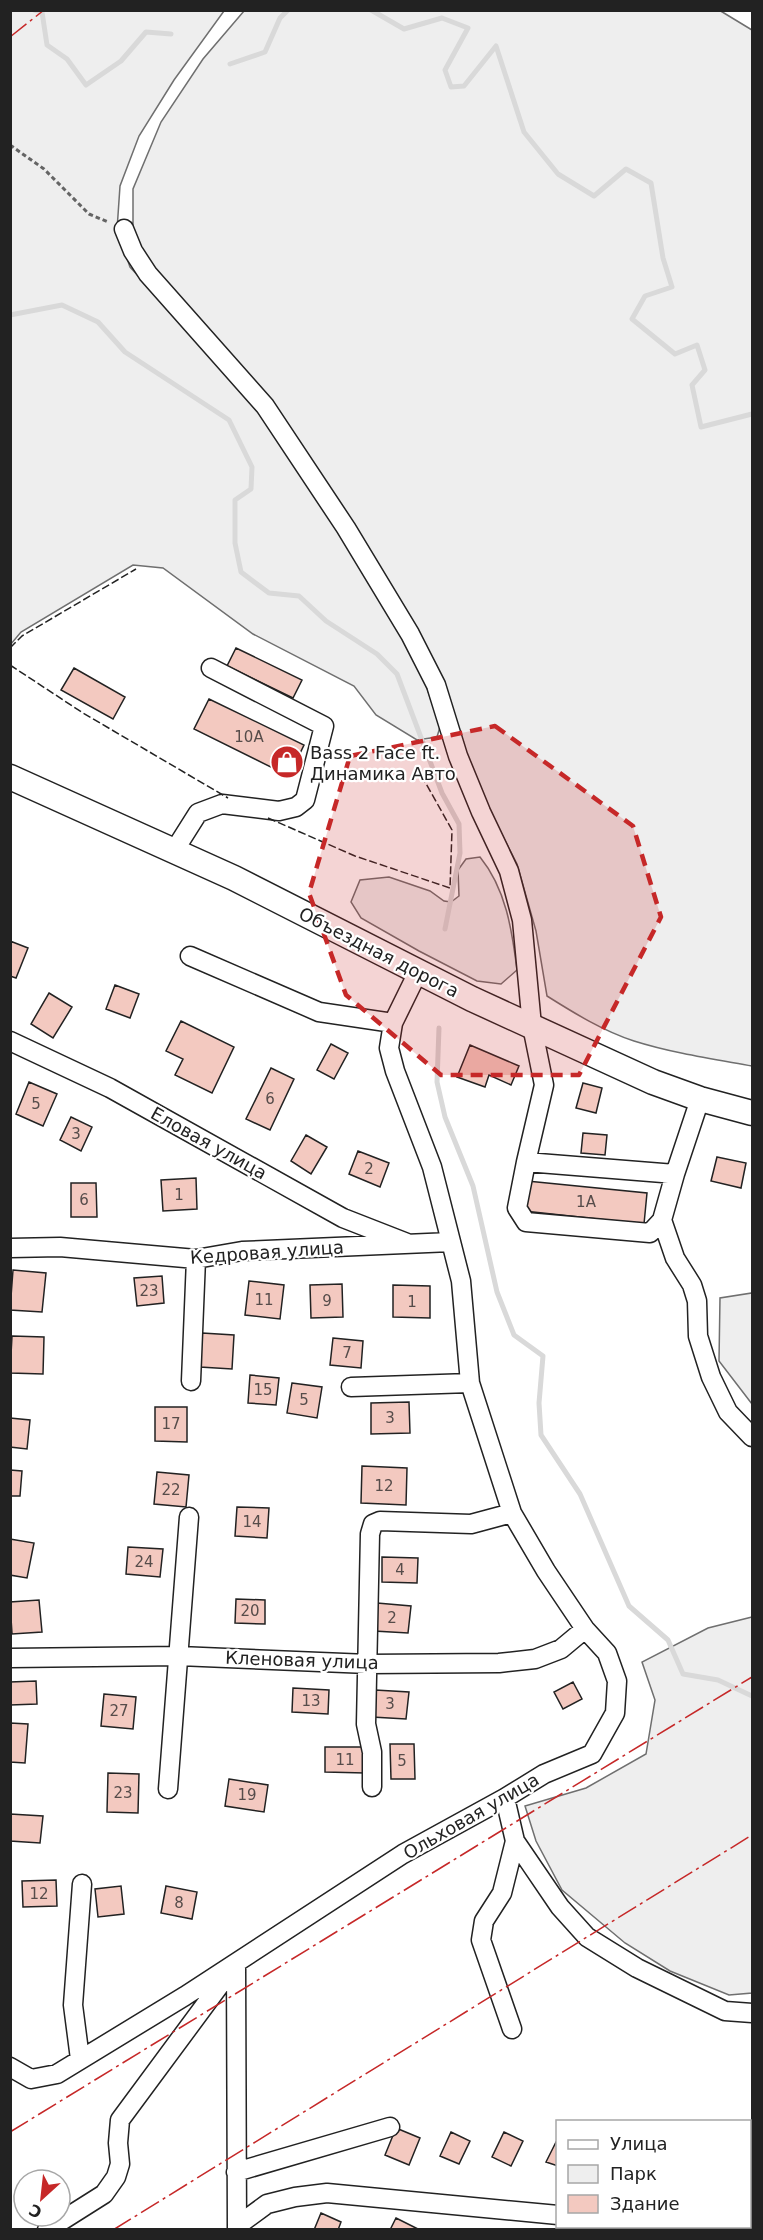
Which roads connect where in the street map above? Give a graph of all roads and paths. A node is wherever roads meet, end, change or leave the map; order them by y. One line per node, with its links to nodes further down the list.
1 (10, 145): 2 (path)
2 (124, 229): 9 (street)
3 (211, 668): 5 (street)
4 (10, 777): 5 (main road, Объездная дорога)
5 (174, 851): 7 (main road, Объездная дорога)
6 (190, 956): 8 (street)
7 (418, 972): 8 (street); 9 (main road, Объездная дорога)
8 (393, 1023): 16 (street, Ольховая улица)
9 (532, 1026): 11 (main road, Объездная дорога); 13 (street)
10 (10, 1041): 17 (street, Еловая улица)
11 (700, 1099): 12 (main road, Объездная дорога); 14 (street)
12 (753, 1113)
13 (526, 1162): 14 (street); 15 (street)
14 (675, 1174): 15 (street)
15 (662, 1220): 23 (street)
16 (451, 1242): 17 (street, Кедровая улица); 21 (street, Ольховая улица)
17 (407, 1244): 19 (street, Кедровая улица)
18 (10, 1248): 19 (street, Кедровая улица)
19 (196, 1259): 20 (street)
20 (191, 1381)
21 (470, 1383): 22 (street); 24 (street, Ольховая улица)
22 (351, 1387)
23 (753, 1437)
24 (512, 1513): 26 (street, Ольховая улица); 29 (street)
25 (189, 1517): 27 (street)
26 (585, 1629): 29 (street, Кленовая улица); 32 (street, Ольховая улица)
27 (179, 1656): 28 (street, Кленовая улица); 29 (street, Кленовая улица); 31 (street)
28 (10, 1658)
29 (368, 1664): 30 (street)
30 (372, 1787)
31 (168, 1789)
32 (505, 1798): 33 (street); 35 (street, Ольховая улица)
33 (514, 1841): 36 (street); 37 (street)
34 (82, 1884): 38 (street)
35 (236, 1963): 38 (street, Ольховая улица); 41 (street); 44 (street)
36 (753, 2013)
37 (512, 2029)
38 (80, 2059): 39 (street, Ольховая улица)
39 (10, 2067)
40 (390, 2127): 41 (street)
41 (236, 2172): 43 (street)
42 (556, 2215): 43 (street)
43 (237, 2228)
44 (47, 2229)

